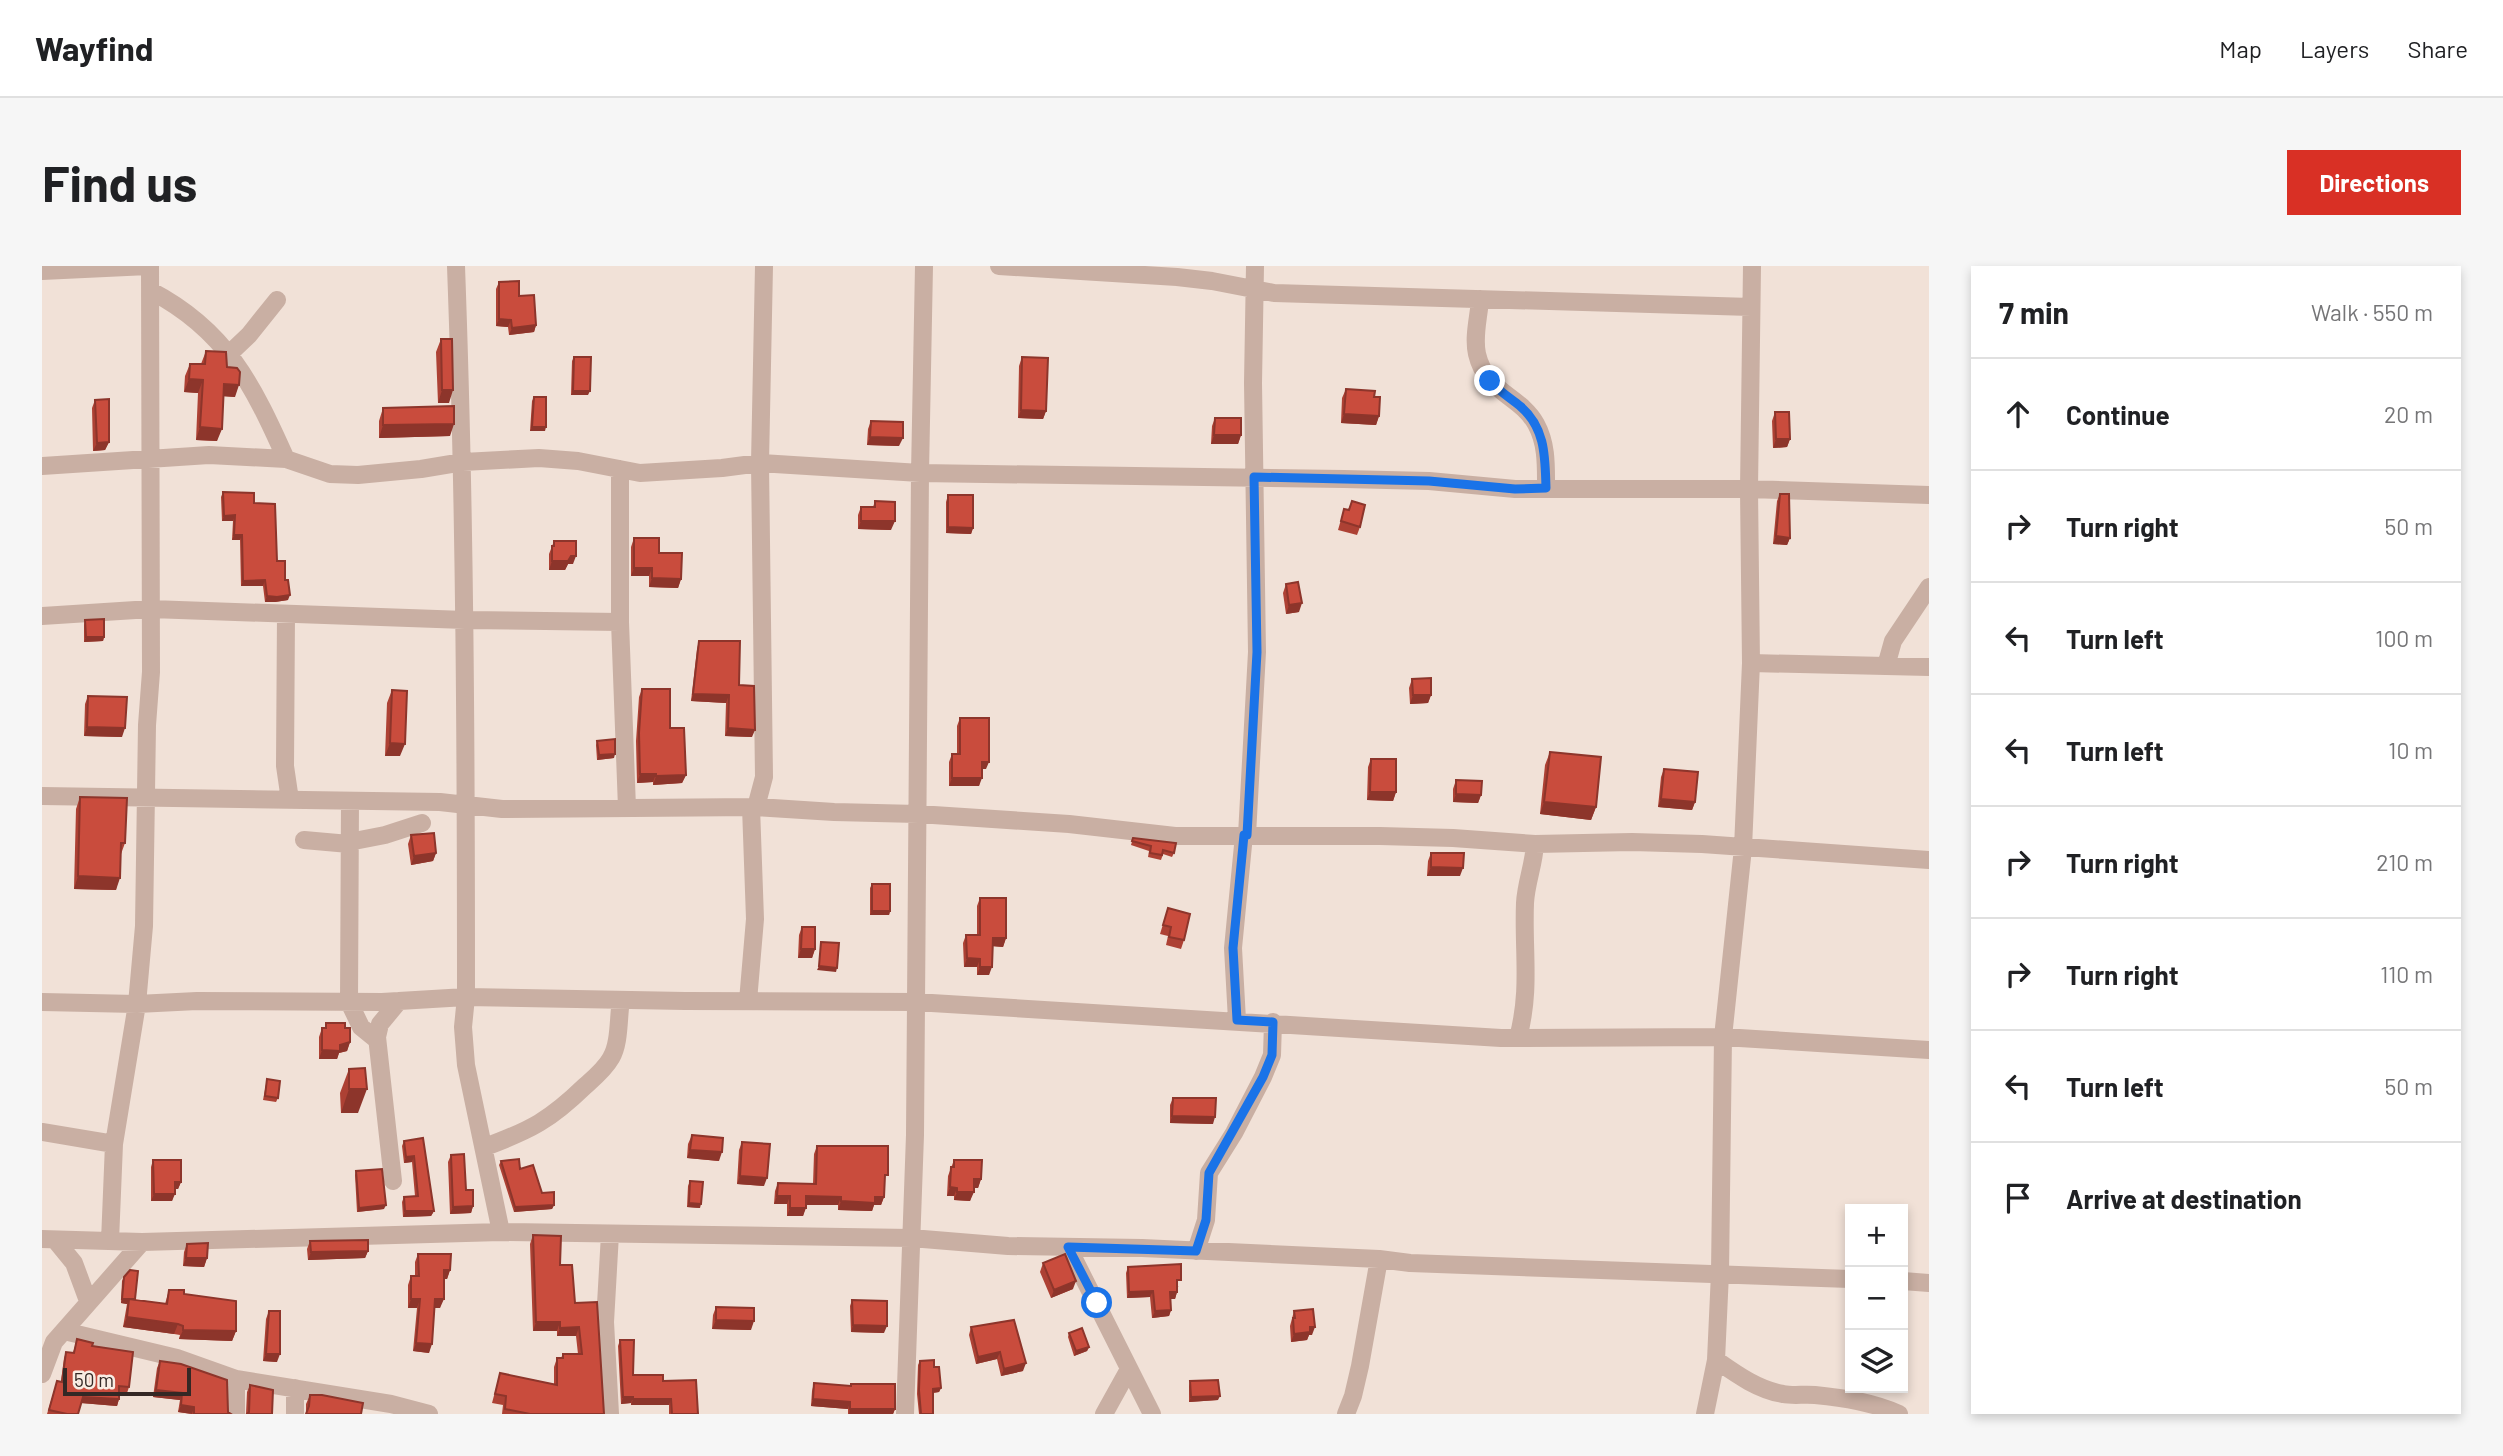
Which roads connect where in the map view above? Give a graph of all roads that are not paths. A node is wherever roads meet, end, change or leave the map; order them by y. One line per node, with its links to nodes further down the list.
1 (149, 266): 8 (street); 9 (street)
2 (456, 266): 17 (street)
3 (764, 266): 18 (street)
4 (925, 266): 21 (street)
5 (999, 266): 10 (street)
6 (1255, 266): 10 (street)
7 (1752, 266): 13 (street)
8 (42, 271)
9 (150, 291): 14 (street); 15 (street)
10 (1255, 291): 11 (street); 22 (street)
11 (1480, 299): 13 (street); 23 (street)
12 (277, 300): 14 (street)
13 (1751, 307): 24 (street)
14 (229, 354): 16 (street)
15 (152, 457): 16 (street); 19 (street); 27 (street)
16 (286, 459): 17 (street)
17 (463, 462): 20 (street); 30 (street)
18 (760, 463): 20 (street); 21 (street); 40 (street)
19 (42, 466)
20 (620, 469): 31 (street)
21 (920, 473): 22 (street); 42 (street)
22 (1254, 477): 23 (street); 44 (street)
23 (1546, 488): 24 (street)
24 (1749, 489): 25 (street); 32 (street)
25 (1929, 495)
26 (1929, 587): 33 (street)
27 (151, 608): 28 (street); 29 (street); 36 (street)
28 (286, 614): 30 (street); 37 (street)
29 (42, 616)
30 (465, 620): 31 (street); 39 (street)
31 (620, 622): 41 (street)
32 (1751, 663): 33 (street); 48 (street)
33 (1886, 666): 34 (street)
34 (1929, 667)
35 (42, 796): 36 (street)
36 (145, 797): 37 (street); 57 (street)
37 (290, 800): 38 (street)
38 (349, 801): 39 (street); 46 (street)
39 (466, 806): 41 (street); 50 (street)
40 (753, 807): 41 (street); 42 (street); 53 (street)
41 (627, 808)
42 (918, 814): 44 (street); 56 (street)
43 (422, 823): 46 (street)
44 (1245, 835): 47 (street); 58 (street)
45 (304, 840): 46 (street)
46 (349, 843): 55 (street)
47 (1535, 844): 48 (street); 61 (street)
48 (1743, 848): 49 (street); 60 (street)
49 (1929, 860)
50 (466, 997): 51 (street); 52 (street); 66 (street)
51 (621, 1000): 53 (street); 66 (street)
52 (399, 1001): 55 (street); 62 (street)
53 (748, 1001): 56 (street)
54 (42, 1002): 57 (street)
55 (349, 1002): 57 (street); 62 (street)
56 (915, 1002): 58 (street); 70 (street)
57 (137, 1004): 65 (street)
58 (1237, 1020): 59 (street)
59 (1273, 1022): 61 (street); 75 (street)
60 (1723, 1037): 61 (street); 63 (street); 77 (street)
61 (1518, 1038)
62 (377, 1040): 67 (street)
63 (1929, 1050)
64 (42, 1132): 65 (street)
65 (114, 1144): 72 (street)
66 (485, 1147): 68 (street)
67 (393, 1181)
68 (501, 1232): 69 (street); 73 (street)
69 (610, 1234): 70 (street); 91 (street)
70 (911, 1238): 74 (street); 92 (street)
71 (49, 1240): 72 (street); 81 (street)
72 (110, 1241): 73 (street)
73 (142, 1242): 81 (street)
74 (1068, 1247): 75 (street); 84 (street)
75 (1196, 1251): 76 (street)
76 (1379, 1259): 77 (street); 95 (street)
77 (1720, 1273): 78 (street); 83 (street)
78 (1845, 1279)
79 (1908, 1281): 80 (street)
80 (1929, 1283)
81 (88, 1301): 82 (street)
82 (64, 1331): 85 (street); 86 (street)
83 (1716, 1360): 96 (street); 97 (street)
84 (1129, 1369): 93 (street); 94 (street)
85 (42, 1374)
86 (236, 1379): 87 (street); 88 (street)
87 (295, 1388): 89 (street); 90 (street)
88 (236, 1414)
89 (295, 1414)
90 (429, 1414)
91 (610, 1414)
92 (905, 1414)
93 (1104, 1414)
94 (1152, 1414)
95 (1346, 1414)
96 (1705, 1414)
97 (1899, 1414)

